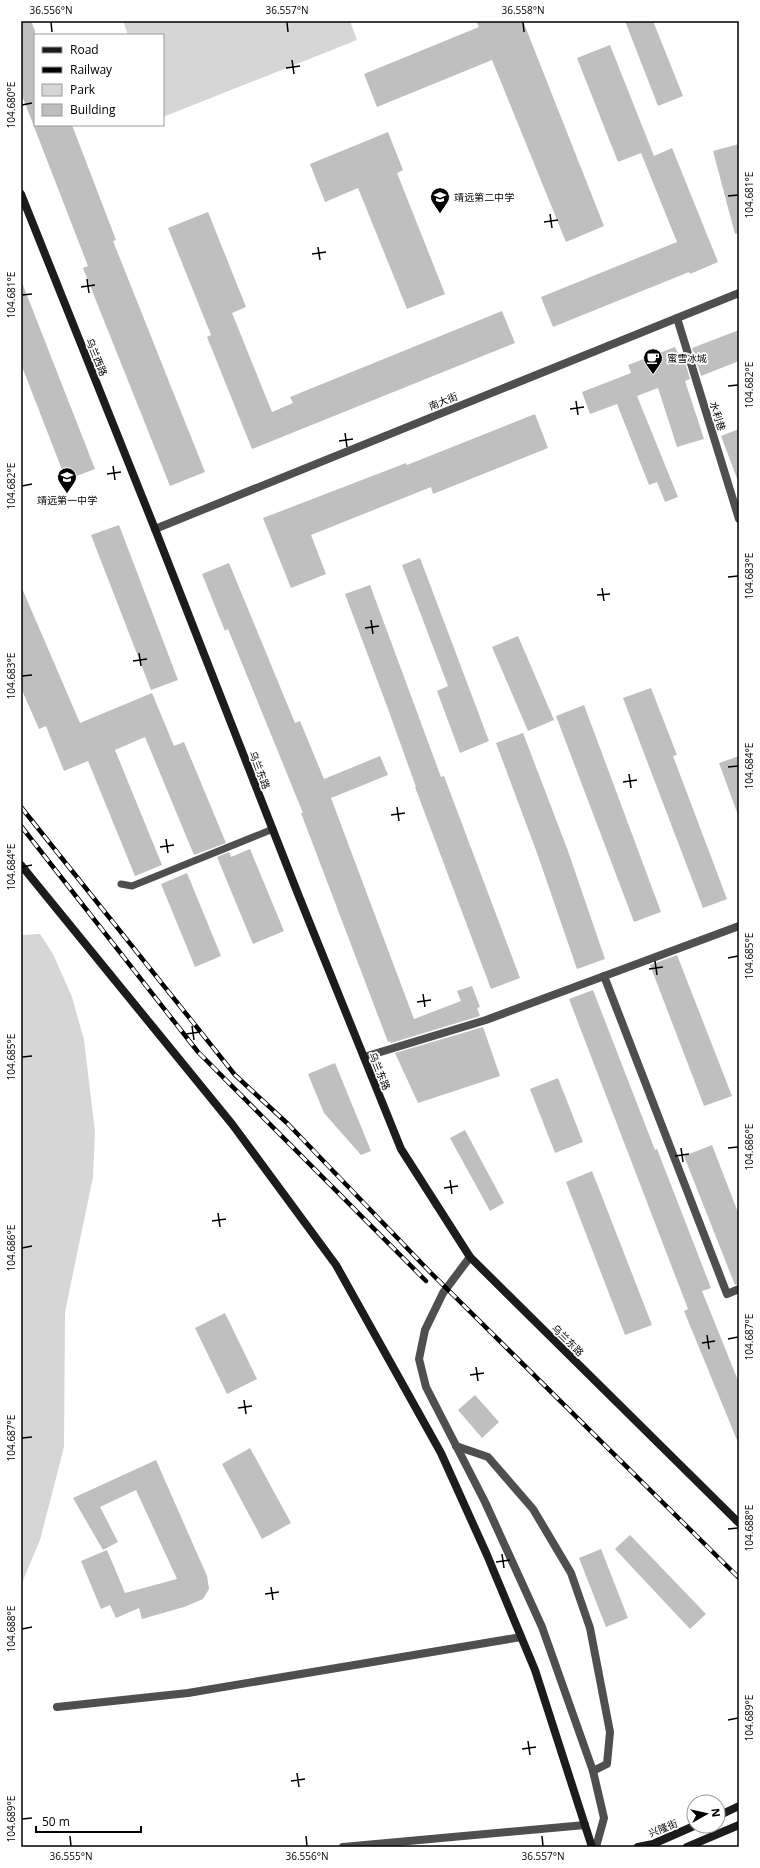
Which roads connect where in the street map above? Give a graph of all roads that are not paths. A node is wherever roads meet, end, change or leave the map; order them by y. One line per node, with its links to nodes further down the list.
1 (21, 194): 5 (main road, 乌兰西路)
2 (739, 293): 3 (street, 南大街)
3 (677, 318): 4 (street, 水利巷); 5 (street, 南大街)
4 (739, 519)
5 (155, 529): 6 (main road, 乌兰东路)
6 (273, 830): 8 (lane); 11 (main road, 乌兰东路)
7 (21, 866): 16 (main road)
8 (121, 884)
9 (739, 926): 10 (street)
10 (604, 976): 11 (street); 13 (street)
11 (364, 1057): 12 (main road, 乌兰东路)
12 (470, 1257): 14 (street); 15 (main road, 乌兰东路)
13 (739, 1290)
14 (456, 1446): 18 (street); 18 (street)
15 (739, 1523)
16 (521, 1637): 17 (street); 21 (main road)
17 (57, 1707)
18 (593, 1771): 26 (street)
19 (739, 1806): 20 (main road)
20 (726, 1812)
21 (585, 1825): 24 (street); 25 (main road)
22 (739, 1825): 28 (main road)
23 (686, 1830): 27 (main road, 兴隆街)
24 (343, 1847)
25 (592, 1847)
26 (596, 1847)
27 (638, 1847)
28 (687, 1847)

